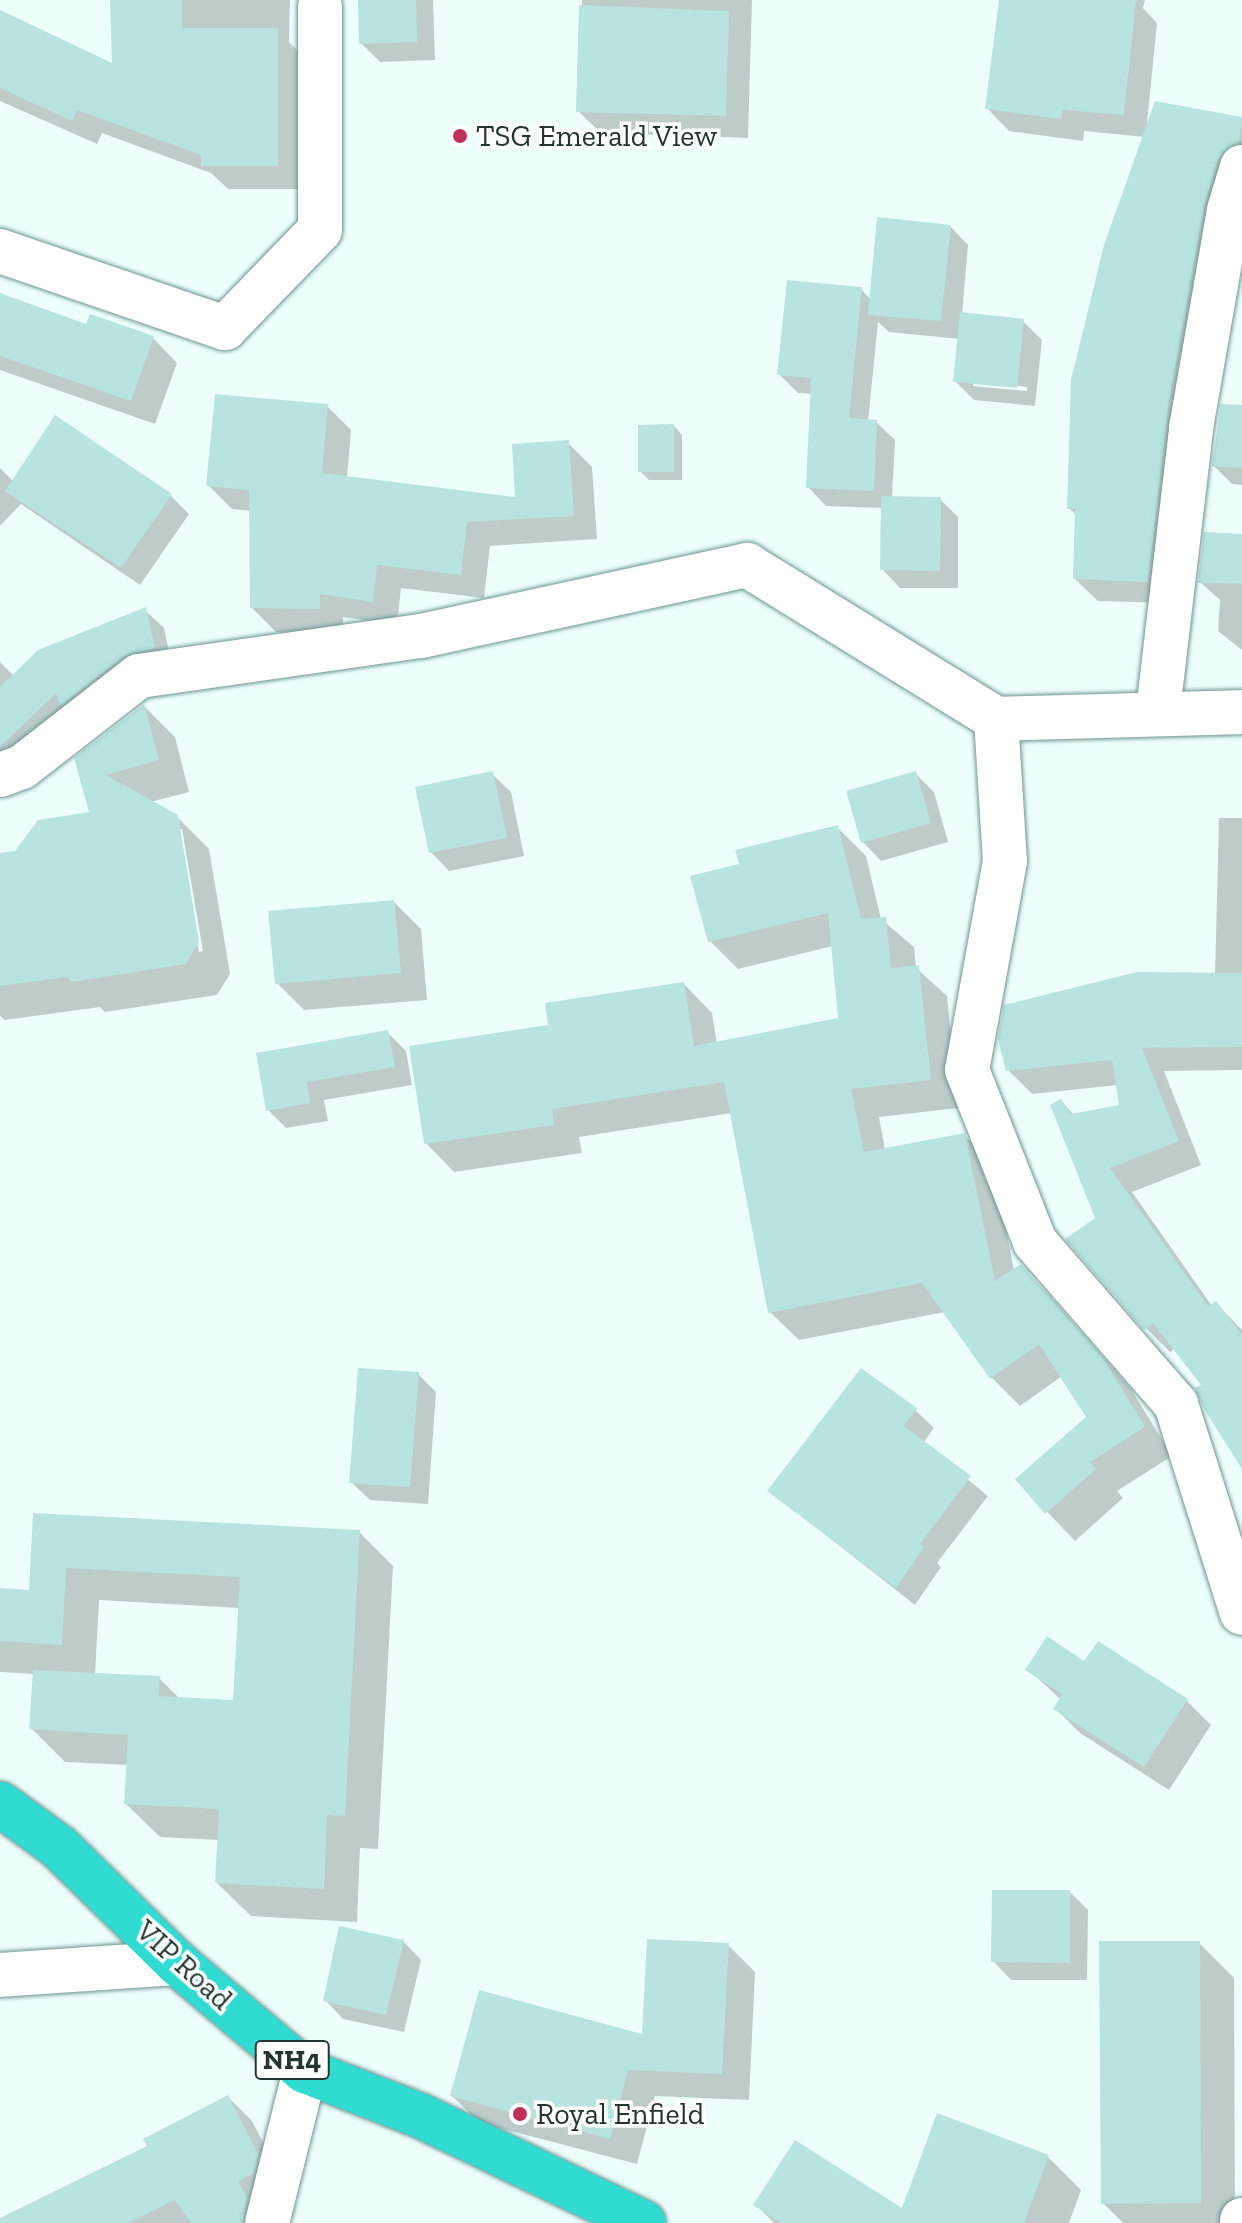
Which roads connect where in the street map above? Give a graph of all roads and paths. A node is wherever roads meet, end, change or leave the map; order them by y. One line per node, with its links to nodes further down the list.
1 (320, 6): 3 (street)
2 (1242, 167): 4 (street)
3 (0, 251)
4 (1158, 711): 5 (street); 6 (street)
5 (1242, 712)
6 (996, 719): 7 (street); 8 (street)
7 (0, 775)
8 (1242, 1613)
9 (0, 1804): 10 (highway, VIP Road / NH4)
10 (177, 1963): 11 (street); 12 (highway, VIP Road / NH4)
11 (0, 1975)
12 (305, 2071): 13 (street); 14 (highway, VIP Road / NH4)
13 (267, 2223)
14 (644, 2223)

